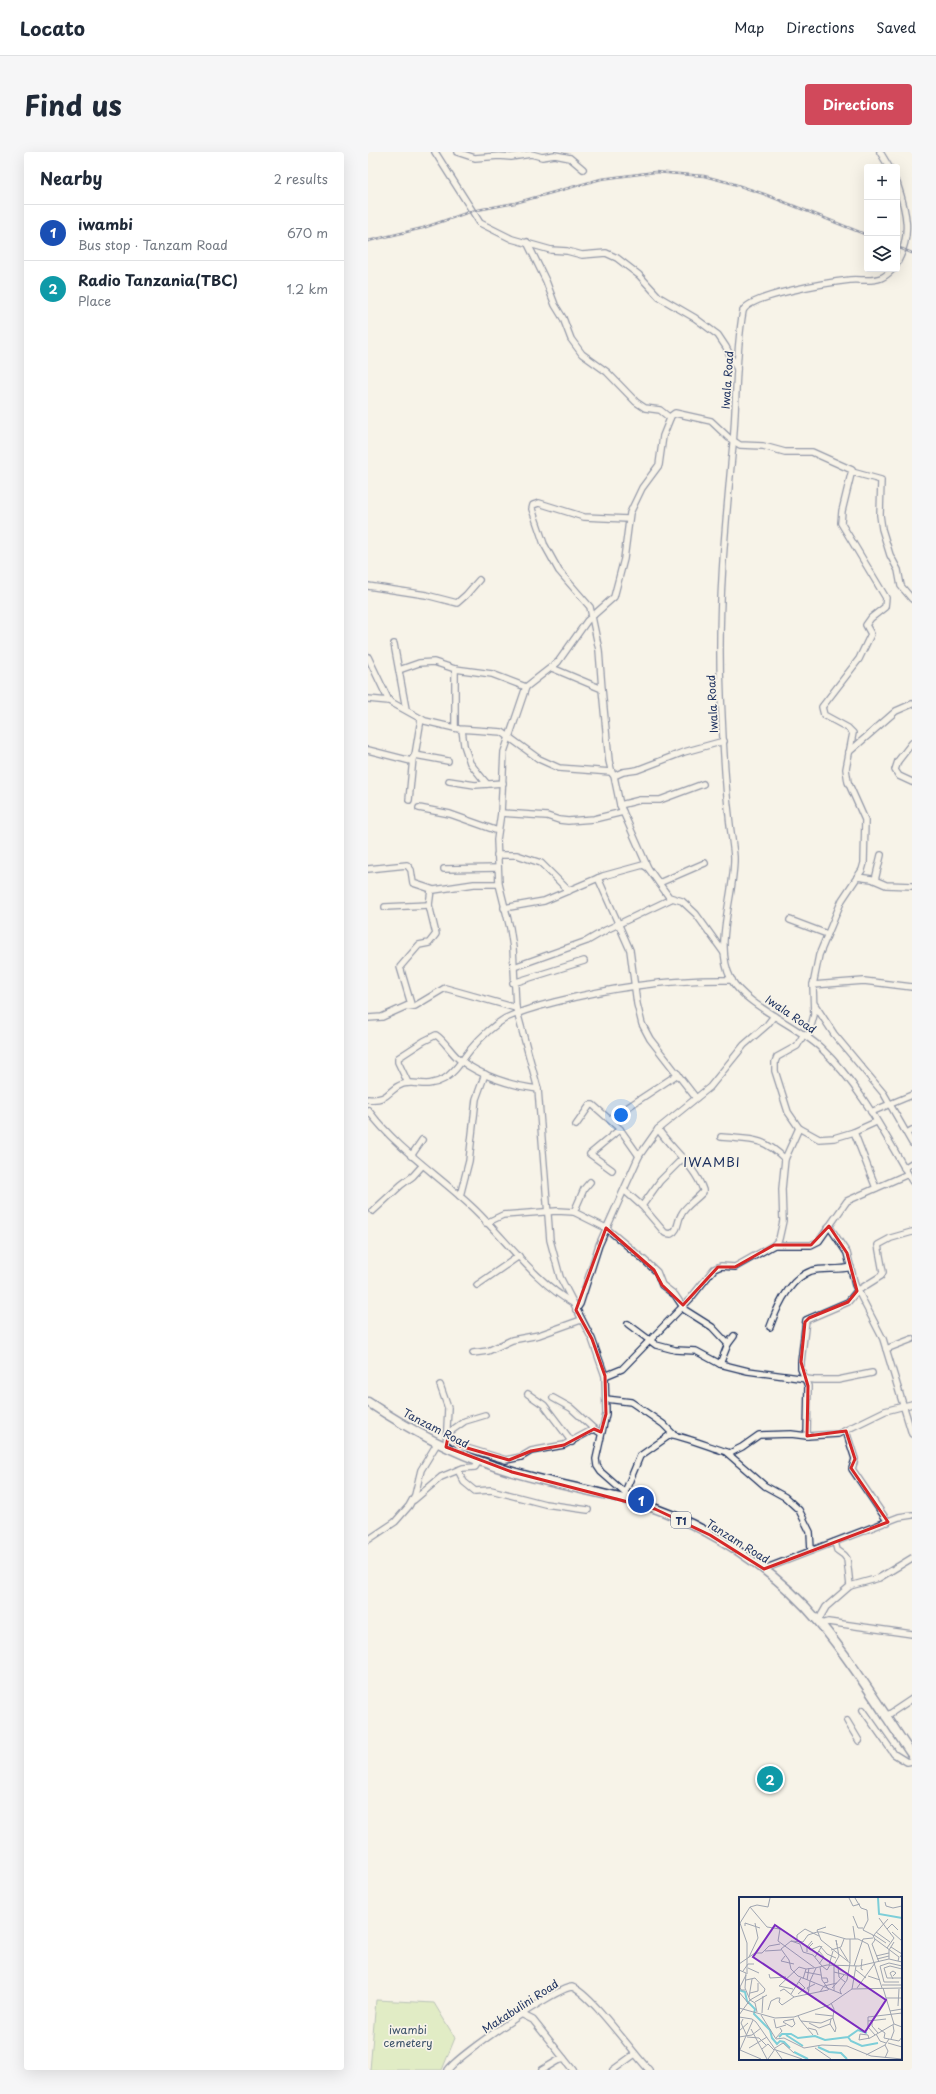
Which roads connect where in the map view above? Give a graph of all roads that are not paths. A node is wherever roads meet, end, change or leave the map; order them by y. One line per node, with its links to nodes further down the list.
1 (435, 152): 7 (street)
2 (458, 152): 5 (street)
3 (880, 152): 4 (street)
4 (887, 164)
5 (583, 169)
6 (900, 197): 8 (street)
7 (527, 242): 10 (street); 11 (street)
8 (900, 257)
9 (890, 272): 10 (street, Iwala Road)
10 (737, 369): 12 (street, Iwala Road)
11 (670, 418): 12 (street); 14 (street)
12 (733, 441): 13 (street); 34 (street, Iwala Road)
13 (852, 472): 17 (street); 37 (street)
14 (628, 519): 18 (street); 18 (street)
15 (479, 580): 16 (street)
16 (368, 586)
17 (912, 599)
18 (592, 616): 21 (street); 25 (street)
19 (394, 644): 23 (street)
20 (368, 657): 27 (street)
21 (552, 668): 24 (street); 25 (street)
22 (455, 669): 23 (street); 24 (street); 31 (street)
23 (399, 670): 29 (street)
24 (526, 687): 33 (street)
25 (602, 689): 40 (street)
26 (368, 699): 27 (street)
27 (389, 701): 29 (street)
28 (912, 704): 37 (street)
29 (406, 709): 30 (street)
30 (421, 719): 31 (street); 38 (street)
31 (455, 728): 32 (street)
32 (462, 730): 33 (street); 44 (street)
33 (509, 735): 40 (street); 43 (street)
34 (724, 741): 40 (street); 74 (street, Iwala Road)
35 (912, 743): 42 (street)
36 (368, 750): 38 (street)
37 (848, 753): 59 (street)
38 (414, 756): 39 (street); 46 (street)
39 (448, 761)
40 (613, 775): 47 (street)
41 (449, 781): 44 (street)
42 (912, 782)
43 (503, 783): 44 (street); 50 (street)
44 (487, 784)
45 (703, 784): 47 (street)
46 (408, 800)
47 (620, 805): 49 (street)
48 (419, 808): 51 (street)
49 (622, 812): 50 (street); 56 (street)
50 (501, 813): 51 (street)
51 (498, 831): 52 (street)
52 (497, 855): 55 (street); 66 (street)
53 (881, 856): 61 (street)
54 (705, 863): 62 (street)
55 (498, 868): 58 (street); 63 (street)
56 (648, 868): 60 (street); 62 (street)
57 (368, 869): 65 (street)
58 (444, 869)
59 (857, 877): 61 (street); 73 (street)
60 (598, 878): 66 (street); 72 (street)
61 (875, 880): 64 (street)
62 (659, 883): 67 (street)
63 (498, 884): 65 (street); 70 (street)
64 (912, 886)
65 (430, 890): 68 (street)
66 (569, 891): 70 (street)
67 (671, 899): 72 (street); 74 (street)
68 (428, 905): 69 (street); 83 (street)
69 (385, 907)
70 (504, 908): 76 (street)
71 (790, 920): 73 (street)
72 (618, 925): 76 (street); 80 (street)
73 (827, 934): 79 (street)
74 (724, 953): 77 (street, Iwala Road)
75 (584, 961): 78 (street)
76 (514, 967): 78 (street)
77 (732, 980): 80 (street); 85 (street, Iwala Road)
78 (513, 983): 84 (street)
79 (813, 985): 81 (street); 82 (street)
80 (634, 986): 84 (street); 90 (street)
81 (912, 987)
82 (814, 1002): 87 (street); 96 (street)
83 (408, 1006): 84 (street); 86 (street)
84 (516, 1011): 88 (street); 92 (street)
85 (774, 1016): 87 (street, Iwala Road); 94 (street)
86 (368, 1018)
87 (806, 1035): 98 (street, Iwala Road); 102 (street)
88 (462, 1061): 89 (street); 91 (street); 91 (street)
89 (485, 1074): 92 (street); 123 (street)
90 (678, 1074): 94 (street); 99 (street)
91 (408, 1083): 95 (street)
92 (538, 1089): 126 (street)
93 (912, 1095): 96 (street)
94 (696, 1098): 104 (street)
95 (368, 1099)
96 (889, 1104): 98 (street); 106 (street)
97 (368, 1110): 110 (street)
98 (871, 1112): 100 (street, Iwala Road)
99 (610, 1119): 101 (street); 103 (street)
100 (876, 1122): 105 (street); 116 (street, Iwala Road)
101 (576, 1125)
102 (799, 1128): 105 (street); 113 (street)
103 (620, 1129): 111 (street); 117 (street)
104 (658, 1129): 111 (street); 112 (street)
105 (854, 1132): 121 (street)
106 (909, 1132): 109 (street)
107 (720, 1137): 113 (street)
108 (422, 1140): 110 (street)
109 (912, 1143)
110 (411, 1156): 115 (street)
111 (639, 1156): 122 (street)
112 (682, 1159): 124 (street); 124 (street)
113 (785, 1160): 132 (street)
114 (912, 1163): 116 (street)
115 (422, 1166): 123 (street); 125 (street)
116 (904, 1168): 118 (street, Iwala Road)
117 (612, 1170)
118 (908, 1174): 119 (street, Iwala Road); 121 (street)
119 (912, 1181)
120 (590, 1182): 127 (street)
121 (876, 1188): 129 (street)
122 (624, 1192): 124 (street); 130 (street)
123 (460, 1196): 128 (street)
124 (642, 1206)
125 (373, 1211)
126 (547, 1211): 127 (street); 128 (street); 137 (street)
127 (574, 1212): 130 (street)
128 (486, 1223): 133 (street)
129 (829, 1226): 132 (street); 134 (street)
130 (606, 1228): 138 (street); 139 (street)
131 (912, 1232): 136 (street)
132 (774, 1245): 138 (street)
133 (519, 1256): 135 (street); 137 (street)
134 (851, 1267): 136 (street); 142 (street)
135 (477, 1285)
136 (858, 1291): 147 (street); 152 (street)
137 (573, 1303): 139 (street)
138 (683, 1306): 145 (street); 146 (street)
139 (576, 1310): 140 (street)
140 (581, 1320): 148 (street); 151 (street)
141 (628, 1324): 145 (street)
142 (770, 1327)
143 (734, 1336): 146 (street)
144 (912, 1339): 147 (street)
145 (649, 1341): 149 (street); 151 (street)
146 (728, 1344): 149 (street)
147 (886, 1349): 159 (street)
148 (473, 1353)
149 (720, 1364): 152 (street)
150 (872, 1373): 152 (street)
151 (605, 1376): 156 (street)
152 (806, 1380): 167 (street)
153 (440, 1385): 166 (street)
154 (528, 1394): 169 (street)
155 (553, 1398): 161 (street)
156 (606, 1399): 163 (street); 164 (street)
157 (368, 1402): 168 (highway, Tanzam Road / T1)
158 (912, 1404): 159 (street)
159 (903, 1406): 162 (street); 165 (street)
160 (485, 1415): 166 (street)
161 (594, 1429): 163 (street); 169 (street)
162 (846, 1431): 167 (street); 179 (street)
163 (601, 1433): 174 (street)
164 (673, 1434): 171 (street); 174 (street)
165 (912, 1434)
166 (448, 1435): 169 (street); 170 (street)
167 (807, 1436): 171 (street)
168 (438, 1442): 170 (highway, Tanzam Road / T1); 175 (street)
169 (572, 1442)
170 (446, 1446): 172 (highway, Tanzam Road / T1)
171 (726, 1452): 182 (street)
172 (479, 1461): 173 (street); 176 (highway, Tanzam Road / T1)
173 (458, 1470): 175 (street); 177 (street)
174 (625, 1492): 176 (street)
175 (413, 1501): 180 (street)
176 (635, 1502): 184 (highway, Tanzam Road / T1)
177 (588, 1510)
178 (912, 1514): 179 (street)
179 (888, 1522): 181 (street)
180 (368, 1540)
181 (835, 1542): 182 (street); 185 (street)
182 (811, 1550): 184 (street)
183 (912, 1558): 185 (street)
184 (764, 1569): 186 (highway, Tanzam Road / T1)
185 (850, 1586): 186 (street)
186 (819, 1622): 187 (street); 190 (highway, Tanzam Road / T1)
187 (912, 1634)
188 (912, 1699): 190 (street)
189 (863, 1710): 194 (street)
190 (885, 1717): 193 (highway, Tanzam Road / T1)
191 (847, 1721): 192 (street)
192 (859, 1741)
193 (912, 1755)
194 (912, 1760)
195 (523, 2015): 196 (street, Makabulini Road); 197 (street); 198 (street, Makabulini Road)
196 (635, 2054): 201 (street); 202 (street, Makabulini Road)
197 (564, 2059): 199 (street); 200 (street)
198 (448, 2070)
199 (542, 2070)
200 (573, 2070)
201 (613, 2070)
202 (649, 2070)

